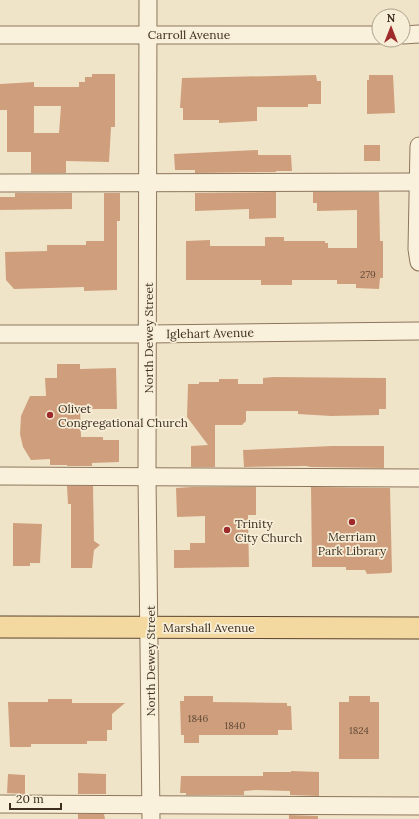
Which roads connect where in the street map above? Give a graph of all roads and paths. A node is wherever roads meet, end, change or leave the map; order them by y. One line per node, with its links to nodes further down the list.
1 (148, 0): 2 (street, North Dewey Street)
2 (148, 34): 3 (street, Carroll Avenue); 4 (street, Carroll Avenue); 8 (street, North Dewey Street)
3 (0, 35)
4 (371, 35)
5 (419, 146): 6 (street)
6 (418, 182): 8 (street); 9 (street)
7 (0, 183): 8 (street)
8 (148, 183): 12 (street, North Dewey Street)
9 (419, 262)
10 (419, 331): 12 (street, Iglehart Avenue)
11 (0, 334): 12 (street, Iglehart Avenue)
12 (148, 334): 14 (street, North Dewey Street)
13 (0, 476): 14 (street)
14 (148, 476): 15 (street); 16 (street, North Dewey Street)
15 (419, 478)
16 (150, 626): 17 (main road, Marshall Avenue); 18 (main road, Marshall Avenue); 21 (street, North Dewey Street)
17 (0, 627)
18 (419, 628)
19 (0, 804): 21 (street)
20 (419, 806): 21 (street)
21 (151, 812)

